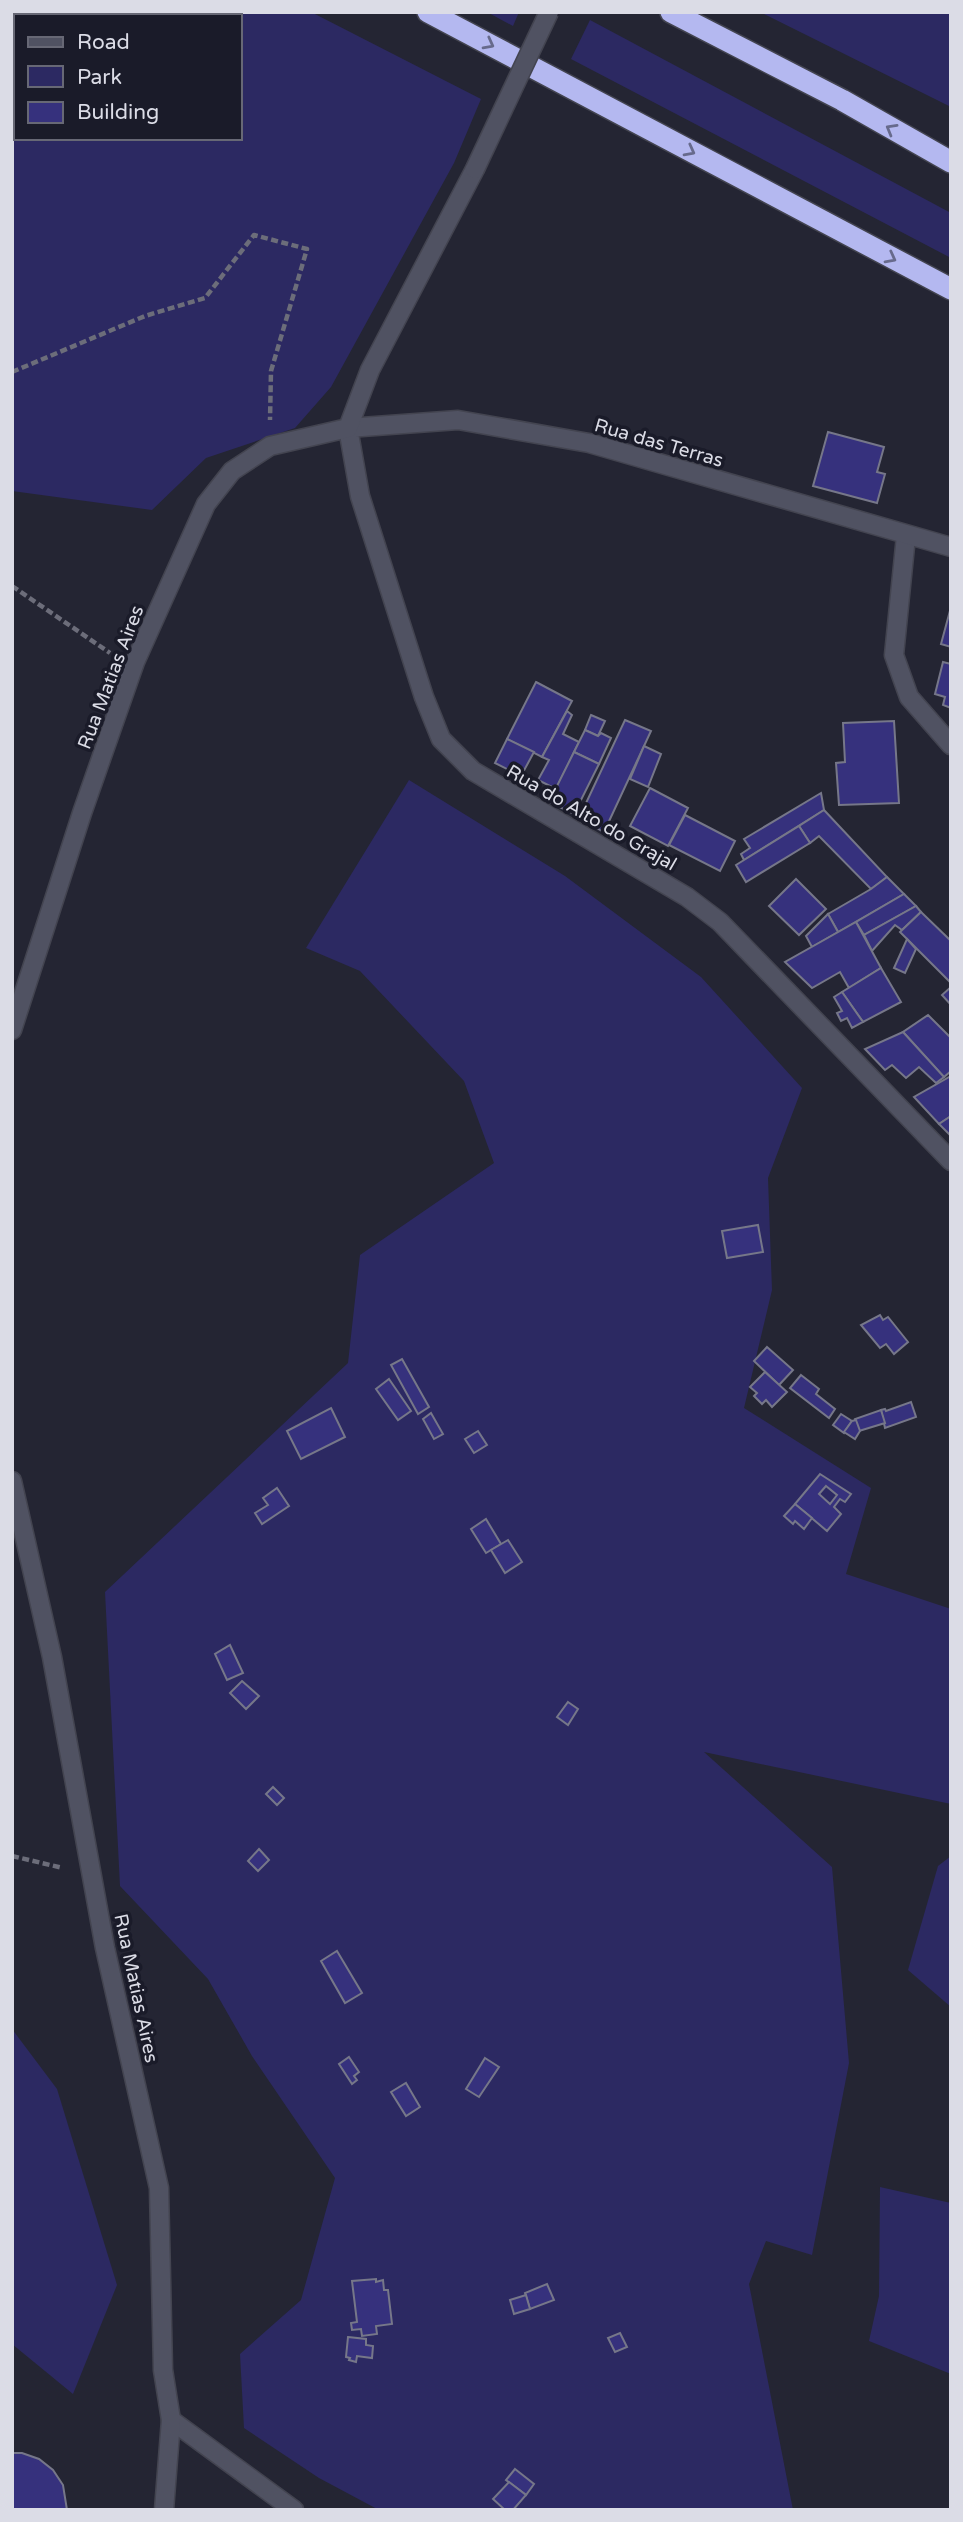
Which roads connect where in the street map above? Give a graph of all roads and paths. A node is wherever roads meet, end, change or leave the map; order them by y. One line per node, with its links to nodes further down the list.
1 (428, 12): 5 (highway, one-way to 5)
2 (549, 12): 7 (street, bridge)
3 (671, 12): 4 (highway, one-way to 3)
4 (951, 162)
5 (951, 289)
6 (12, 372): 8 (path)
7 (348, 428): 8 (street, Rua Matias Aires); 9 (street, Rua das Terras); 15 (street, Rua do Alto do Grajal)
8 (270, 446): 12 (street, Rua Matias Aires)
9 (906, 536): 10 (street, Rua das Terras); 13 (street)
10 (951, 547)
11 (12, 586): 12 (path)
12 (135, 662): 14 (street, Rua Matias Aires)
13 (951, 745)
14 (12, 1030)
15 (951, 1161)
16 (12, 1481): 18 (street, Rua Matias Aires)
17 (12, 1856): 18 (path)
18 (92, 1874): 19 (street, Rua Matias Aires)
19 (171, 2420): 20 (street, Rua Matias Aires); 21 (street)
20 (164, 2510)
21 (294, 2510)

